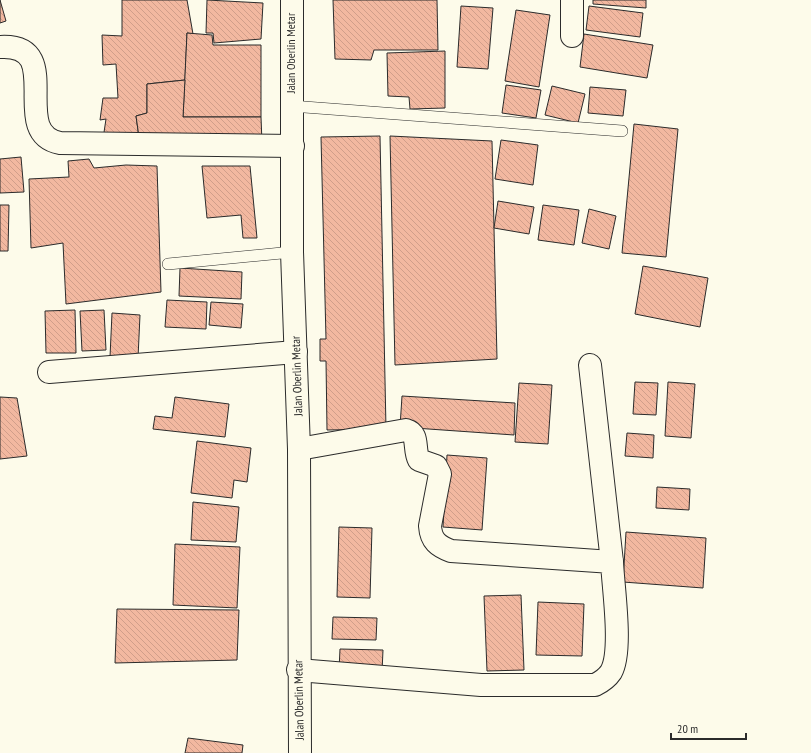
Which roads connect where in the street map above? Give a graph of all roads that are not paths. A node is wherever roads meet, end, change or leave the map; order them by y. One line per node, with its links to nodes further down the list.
1 (292, 0): 5 (street, Jalan Oberlin Metar)
2 (572, 0): 3 (street)
3 (572, 36)
4 (0, 47): 7 (street)
5 (291, 106): 6 (lane); 7 (street, Jalan Oberlin Metar)
6 (622, 131)
7 (293, 146): 8 (street, Jalan Oberlin Metar)
8 (292, 252): 9 (lane); 10 (street, Jalan Oberlin Metar)
9 (168, 264)
10 (296, 352): 12 (street); 13 (street, Jalan Oberlin Metar)
11 (590, 365): 14 (street)
12 (49, 372)
13 (299, 449): 14 (street); 15 (street, Jalan Oberlin Metar)
14 (612, 562): 15 (street)
15 (298, 670): 16 (street, Jalan Oberlin Metar)
16 (300, 753)

